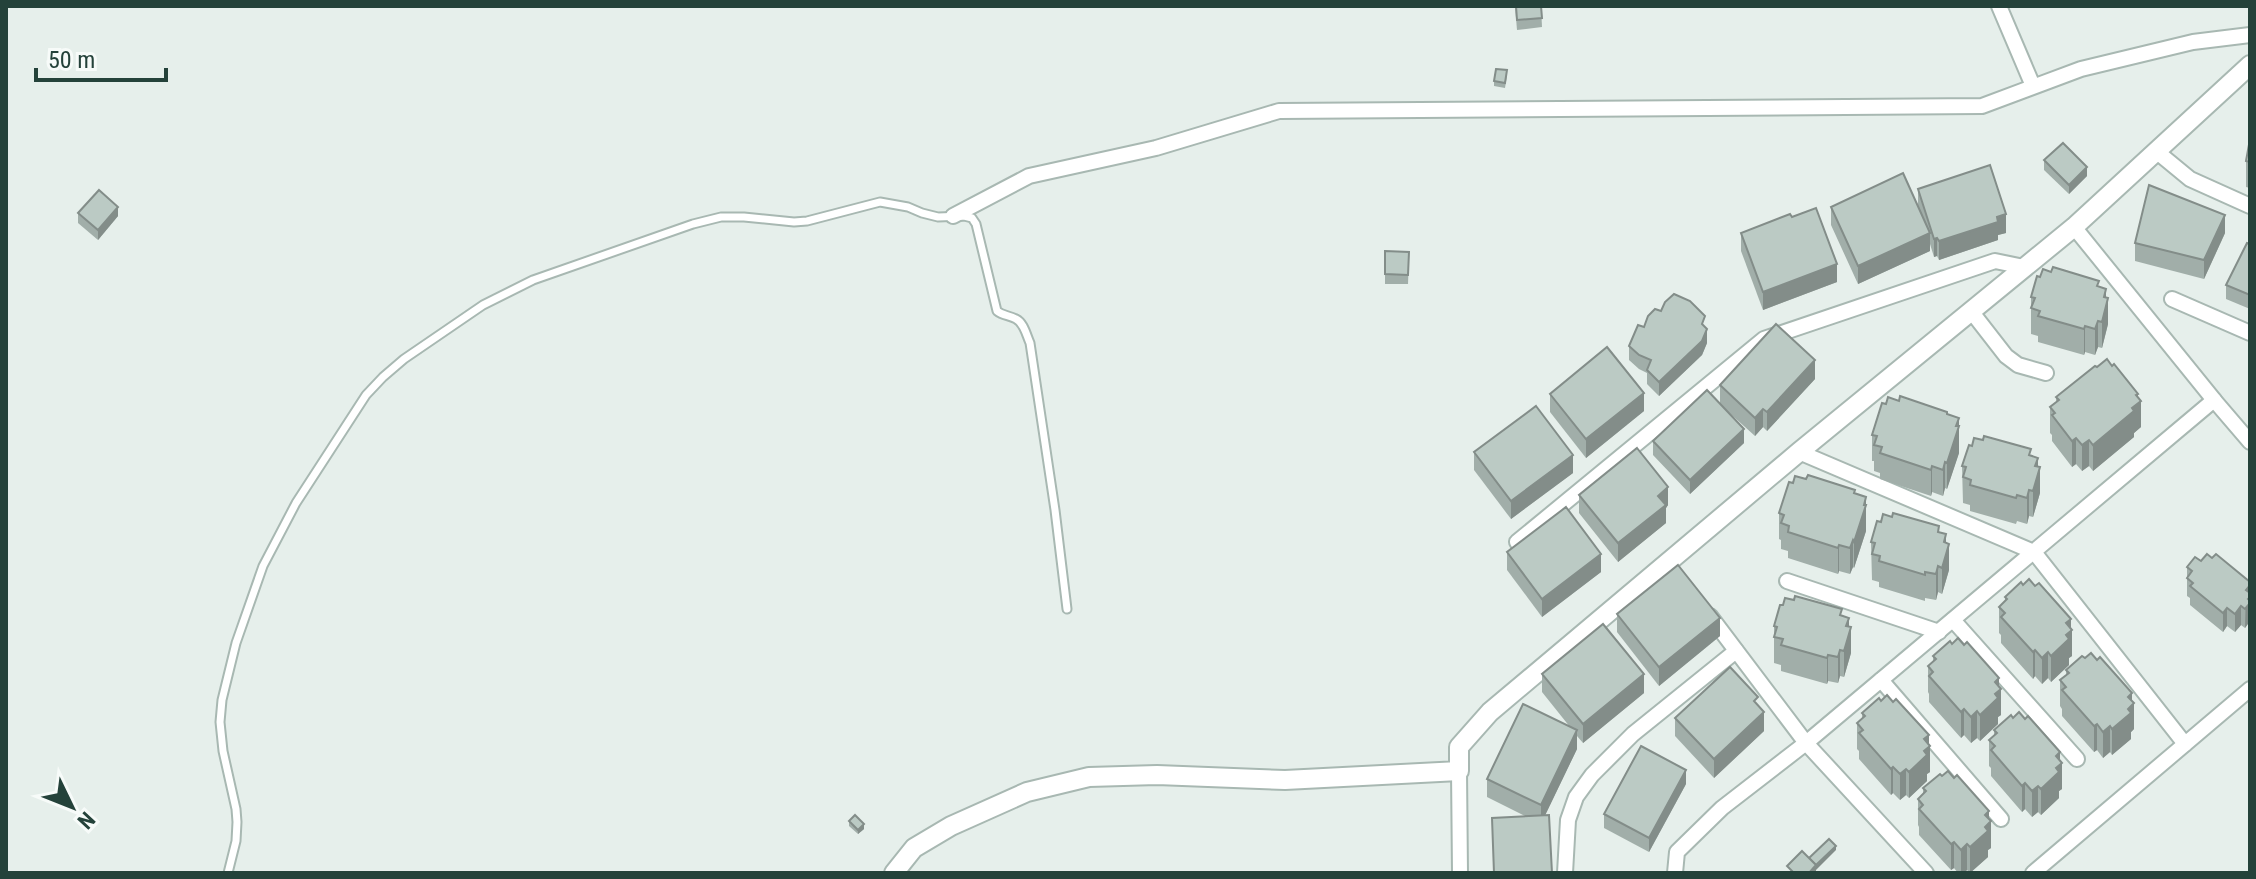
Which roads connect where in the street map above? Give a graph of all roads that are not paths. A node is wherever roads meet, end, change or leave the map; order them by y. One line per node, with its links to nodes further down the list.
1 (1999, 6): 4 (street)
2 (2250, 35): 4 (street)
3 (2250, 65): 5 (street)
4 (2033, 86): 7 (street)
5 (2156, 151): 6 (street); 8 (street)
6 (2250, 206)
7 (953, 216): 21 (lane); 32 (lane)
8 (2074, 227): 9 (street); 14 (street)
9 (2024, 267): 11 (street); 17 (street)
10 (2172, 299): 12 (street)
11 (1971, 311): 13 (street); 16 (street)
12 (2250, 333)
13 (2046, 373)
14 (2214, 400): 15 (street); 18 (street)
15 (2250, 442)
16 (1799, 452): 18 (street); 30 (street)
17 (1517, 542)
18 (2034, 552): 22 (street); 28 (street)
19 (1787, 581): 23 (street)
20 (1702, 606): 24 (street)
21 (1067, 609)
22 (1953, 620): 23 (street); 29 (street)
23 (1939, 632): 25 (street)
24 (1736, 651): 27 (street); 35 (street)
25 (1881, 680): 27 (street); 31 (street)
26 (2250, 689): 28 (street)
27 (1806, 743): 36 (street); 37 (street)
28 (2185, 744): 38 (street)
29 (2077, 759)
30 (1459, 771): 33 (street); 34 (street)
31 (2001, 819)
32 (228, 873)
33 (894, 873)
34 (1460, 873)
35 (1565, 873)
36 (1675, 873)
37 (1926, 873)
38 (2033, 873)

